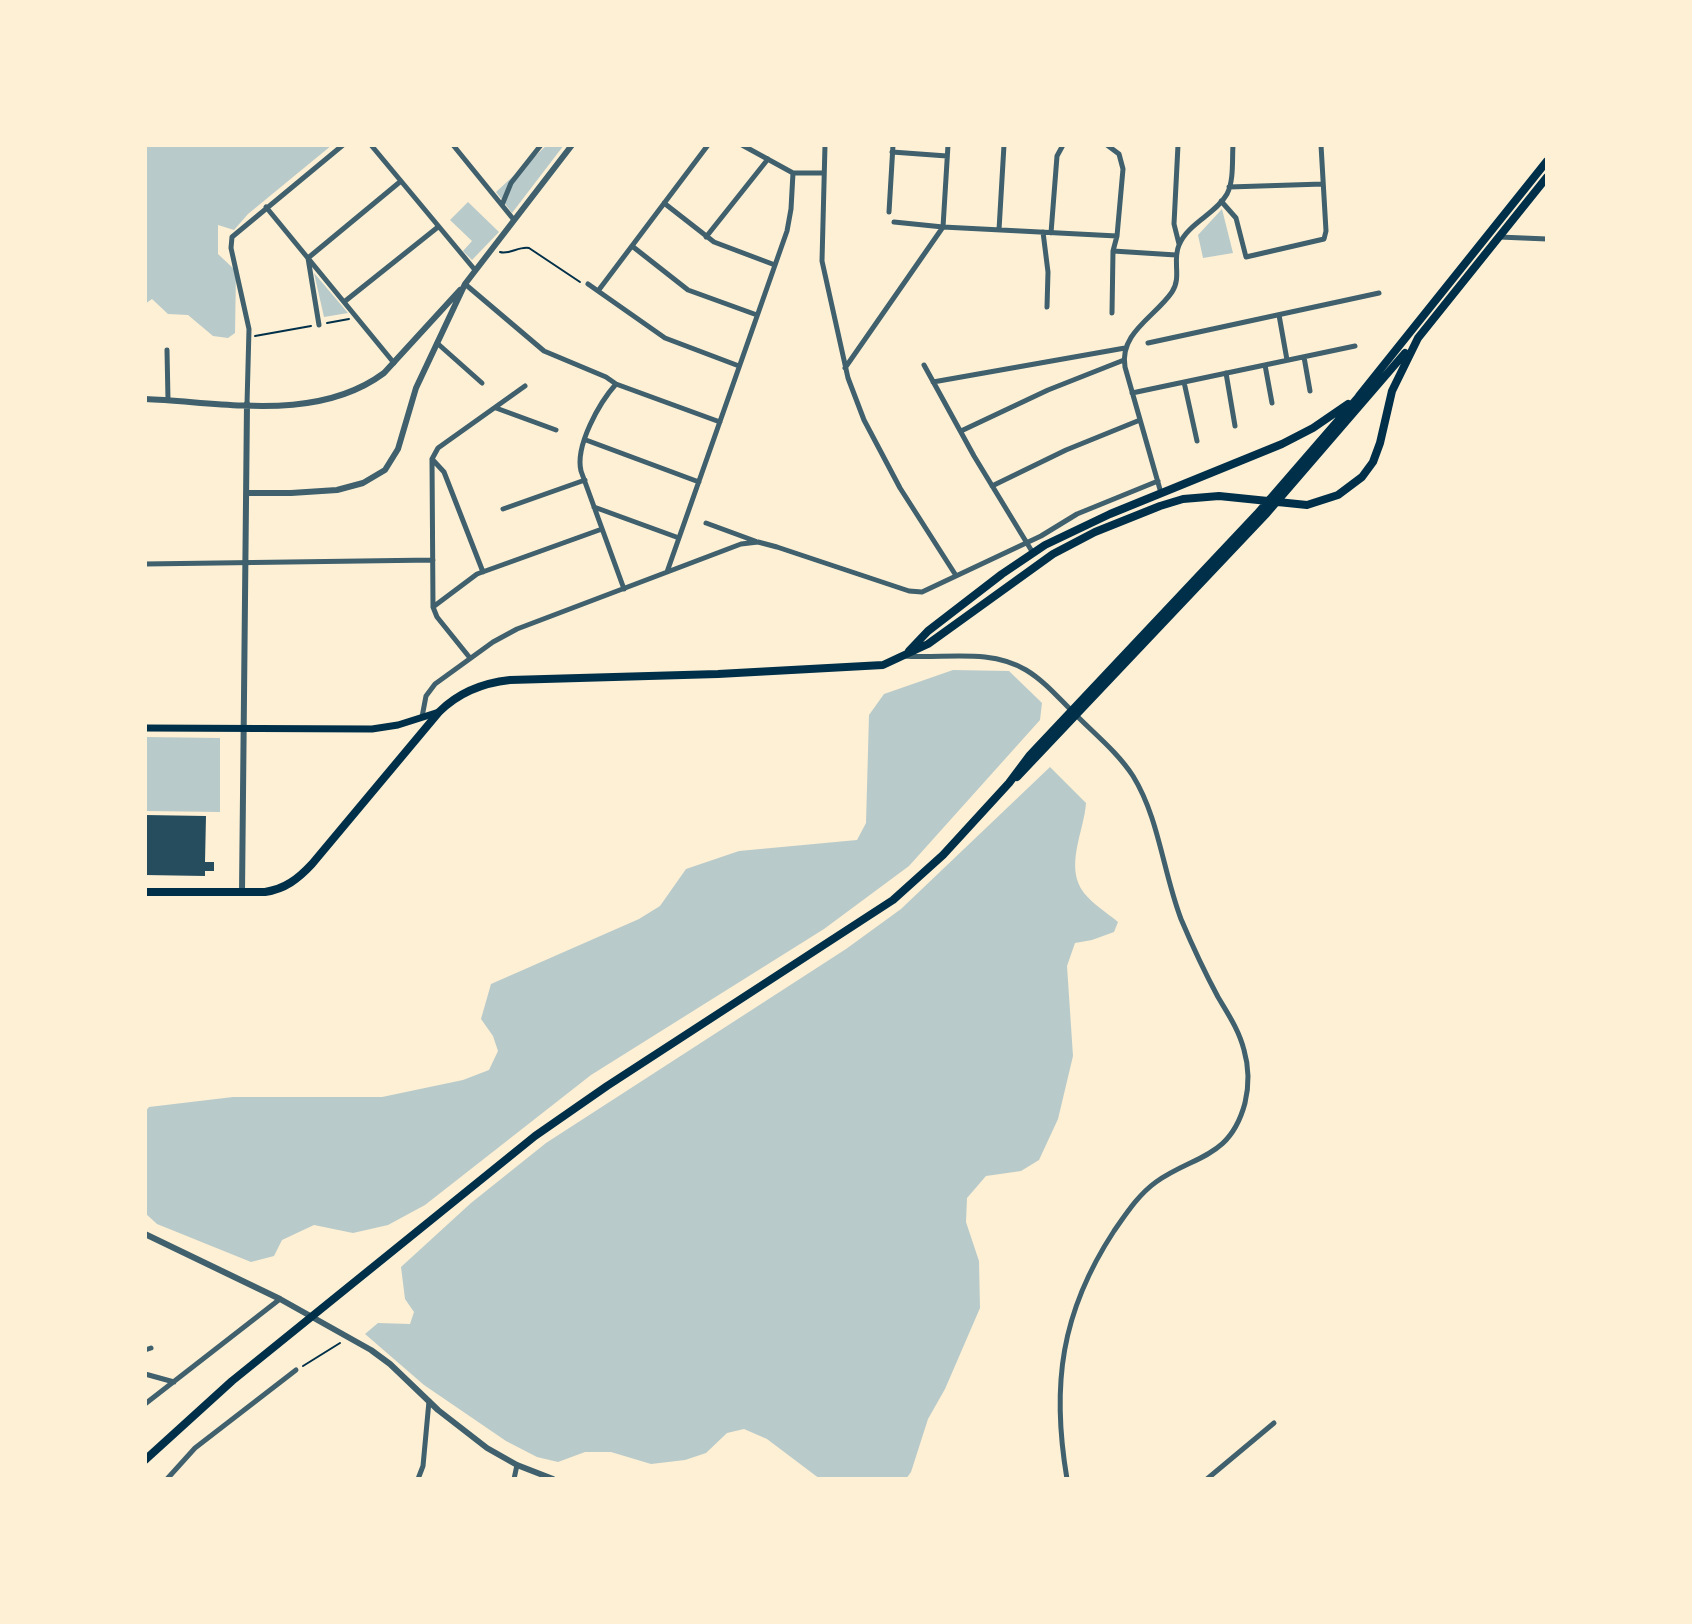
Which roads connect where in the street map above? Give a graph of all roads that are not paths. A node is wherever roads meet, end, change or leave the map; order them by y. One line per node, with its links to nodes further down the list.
1 (343, 145): 29 (street)
2 (370, 145): 23 (street)
3 (453, 145): 28 (street)
4 (541, 145): 28 (street)
5 (572, 145): 31 (street)
6 (708, 145): 27 (street)
7 (742, 145): 18 (street)
8 (825, 145): 21 (street)
9 (948, 145): 17 (street)
10 (1004, 145): 35 (street)
11 (1063, 145): 37 (street)
12 (1107, 145): 38 (street)
13 (1178, 145): 42 (street)
14 (1233, 145): 25 (street)
15 (1321, 145): 24 (street)
16 (892, 149): 17 (street); 30 (street)
17 (947, 156): 34 (street)
18 (768, 159): 20 (street); 39 (street)
19 (1547, 161): 83 (main road)
20 (793, 173): 21 (street); 47 (street)
21 (824, 173): 74 (street)
22 (1547, 177): 40 (main road)
23 (401, 181): 33 (street); 46 (street)
24 (1323, 184): 25 (street); 26 (street)
25 (1229, 187): 26 (street)
26 (1221, 201): 42 (street)
27 (664, 203): 39 (street); 43 (street)
28 (502, 205): 31 (street)
29 (266, 207): 46 (street); 87 (street)
30 (889, 212)
31 (514, 220): 48 (street)
32 (894, 222): 34 (street)
33 (438, 227): 48 (street); 53 (street)
34 (943, 227): 35 (street); 74 (street)
35 (999, 230): 36 (street)
36 (1043, 232): 37 (street); 54 (street)
37 (1051, 233): 38 (street)
38 (1117, 236): 44 (street)
39 (706, 237): 47 (street)
40 (1499, 237): 41 (street); 61 (main road)
41 (1547, 239)
42 (1179, 244): 45 (street)
43 (632, 246): 51 (street); 56 (street)
44 (1113, 251): 45 (street); 55 (street)
45 (1176, 255): 65 (street)
46 (308, 258): 53 (street); 58 (street)
47 (775, 265): 56 (street)
48 (475, 270): 49 (street)
49 (464, 284): 59 (street); 60 (street); 79 (street)
50 (587, 284): 51 (street)
51 (598, 291): 73 (street)
52 (1379, 293): 57 (street)
53 (344, 302): 70 (street)
54 (1048, 307)
55 (1112, 313)
56 (757, 315): 73 (street)
57 (1279, 315): 62 (street); 69 (street)
58 (318, 325)
59 (427, 328): 60 (street); 70 (street)
60 (441, 336): 63 (street)
61 (1418, 338): 103 (main road); 120 (main road)
62 (1148, 343)
63 (437, 344): 78 (street); 101 (street)
64 (1355, 345): 67 (street)
65 (1125, 348): 68 (street); 76 (street)
66 (167, 350): 85 (street)
67 (1304, 357): 69 (street); 81 (street)
68 (1124, 360): 82 (street); 93 (street)
69 (1287, 360): 72 (street)
70 (394, 363): 87 (street)
71 (924, 365): 76 (street)
72 (1265, 365): 75 (street); 86 (street)
73 (739, 366): 90 (street)
74 (845, 369): 117 (street)
75 (1226, 373): 77 (street); 91 (street)
76 (933, 382): 93 (street)
77 (1184, 382): 82 (street); 95 (street)
78 (482, 383)
79 (616, 384): 90 (street); 94 (street)
80 (525, 386): 88 (street)
81 (1310, 391)
82 (1132, 393): 89 (street)
83 (1361, 394): 102 (main road); 103 (main road)
84 (145, 399): 85 (street)
85 (168, 400): 87 (street)
86 (1272, 403)
87 (247, 404): 101 (street)
88 (496, 408): 92 (street); 96 (street)
89 (1140, 420): 98 (street); 100 (street)
90 (720, 422): 99 (street)
91 (1235, 426)
92 (556, 430)
93 (961, 431): 100 (street)
94 (586, 440): 97 (street); 99 (street)
95 (1197, 441)
96 (432, 458): 112 (street); 115 (street)
97 (584, 480): 104 (street); 105 (street)
98 (1158, 481): 102 (street); 110 (street)
99 (699, 482): 108 (street)
100 (992, 486): 110 (street)
101 (247, 493): 113 (street)
102 (1161, 493): 111 (main road)
103 (1280, 494): 126 (main road); 126 (main road)
104 (594, 507): 107 (street); 108 (street)
105 (503, 509)
106 (706, 523): 109 (street)
107 (602, 529): 115 (street); 118 (street)
108 (679, 538): 116 (street)
109 (758, 542): 116 (street); 117 (street)
110 (1027, 542): 111 (street); 117 (street)
111 (1033, 553): 120 (main road)
112 (432, 560): 113 (street); 119 (street)
113 (246, 563): 114 (street); 125 (street)
114 (145, 564)
115 (484, 572): 119 (street)
116 (667, 572): 118 (street)
117 (955, 575)
118 (624, 589): 121 (street)
119 (433, 607): 121 (street)
120 (904, 656): 122 (main road); 143 (street)
121 (470, 658): 123 (street)
122 (439, 712): 123 (main road); 127 (main road)
123 (422, 717): 125 (main road)
124 (145, 727): 125 (main road)
125 (244, 729): 127 (street)
126 (1009, 783): 137 (main road)
127 (242, 891): 128 (main road)
128 (145, 892)
129 (145, 1234): 130 (street)
130 (280, 1299): 133 (street); 134 (street)
131 (296, 1370): 139 (street)
132 (145, 1374): 133 (street)
133 (174, 1382): 135 (street)
134 (429, 1401): 138 (street); 140 (street)
135 (145, 1404)
136 (1274, 1423): 144 (street)
137 (145, 1460)
138 (517, 1465): 141 (street); 142 (street)
139 (167, 1479)
140 (418, 1479)
141 (514, 1479)
142 (553, 1479)
143 (1067, 1479)
144 (1207, 1479)

